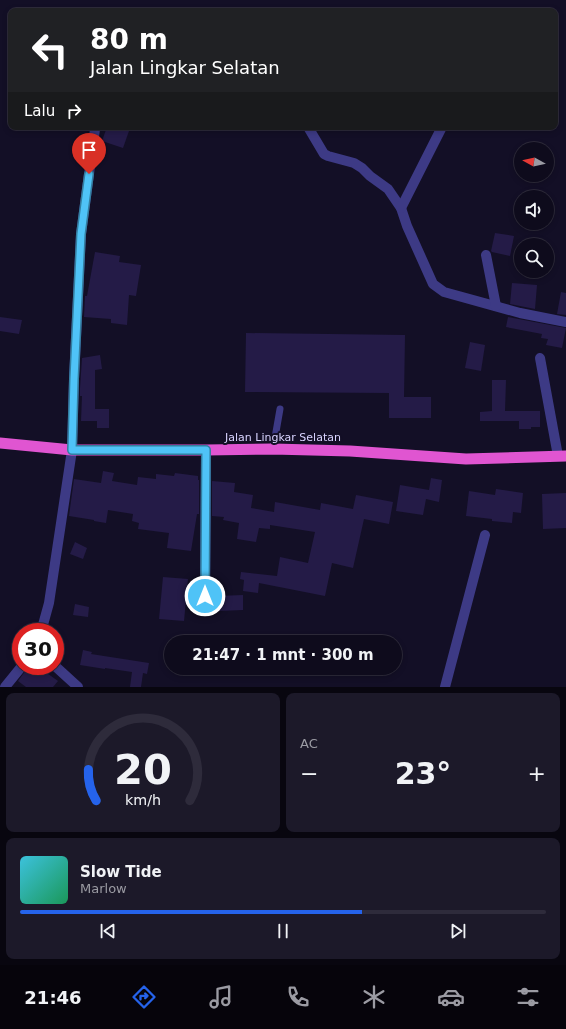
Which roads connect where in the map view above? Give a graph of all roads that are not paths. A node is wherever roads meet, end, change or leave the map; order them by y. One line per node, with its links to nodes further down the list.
1 (95, 130): 12 (street)
2 (310, 130): 4 (street)
3 (440, 130): 4 (street)
4 (401, 208): 6 (street)
5 (486, 255): 6 (street)
6 (496, 306): 7 (street)
7 (566, 322)
8 (540, 358): 14 (street)
9 (280, 409): 11 (lane)
10 (0, 443): 12 (highway, Jalan Lingkar Selatan)
11 (273, 449): 13 (highway, Jalan Lingkar Selatan); 14 (highway, Jalan Lingkar Selatan)
12 (72, 450): 13 (highway, Jalan Lingkar Selatan); 17 (street)
13 (206, 450): 16 (street)
14 (562, 456)
15 (485, 535): 22 (street)
16 (205, 596)
17 (43, 623)
18 (64, 674): 21 (street)
19 (15, 675): 20 (street)
20 (5, 687)
21 (78, 687)
22 (445, 687)

